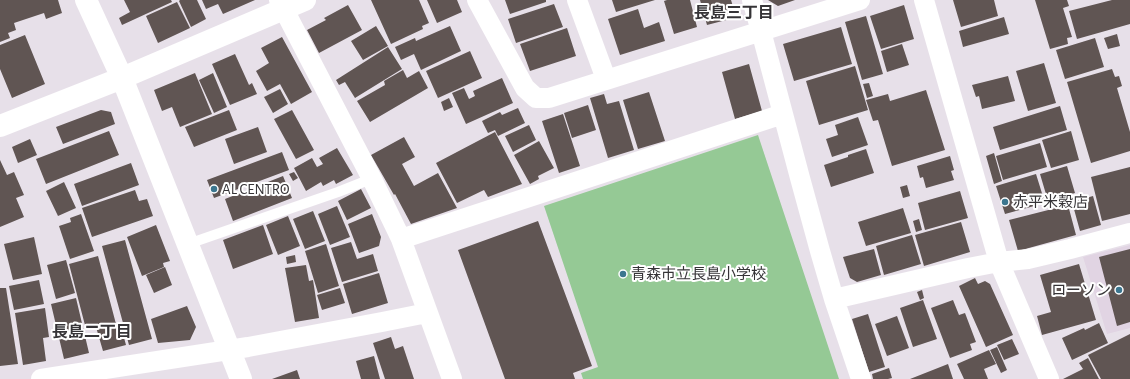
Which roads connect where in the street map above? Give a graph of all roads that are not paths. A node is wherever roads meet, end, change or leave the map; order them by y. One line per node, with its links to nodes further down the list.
1 (86, 0): 10 (street)
2 (305, 0): 8 (street)
3 (478, 0): 11 (street)
4 (577, 0): 11 (street)
5 (752, 0): 9 (street)
6 (860, 0): 9 (street)
7 (924, 0): 18 (street)
8 (281, 5): 10 (street); 14 (street)
9 (761, 31): 11 (street); 12 (street)
10 (122, 78): 13 (street); 17 (street)
11 (606, 79)
12 (783, 114): 16 (street); 19 (street)
13 (0, 126)
14 (371, 179): 16 (street); 17 (lane)
15 (1130, 233): 18 (street)
16 (400, 239): 20 (street)
17 (188, 244): 21 (street)
18 (999, 262): 19 (street); 26 (street)
19 (834, 299): 25 (street)
20 (427, 313): 21 (street); 24 (street)
21 (230, 350): 22 (street); 23 (street)
22 (41, 379)
23 (241, 379)
24 (452, 379)
25 (861, 379)
26 (1049, 379)

